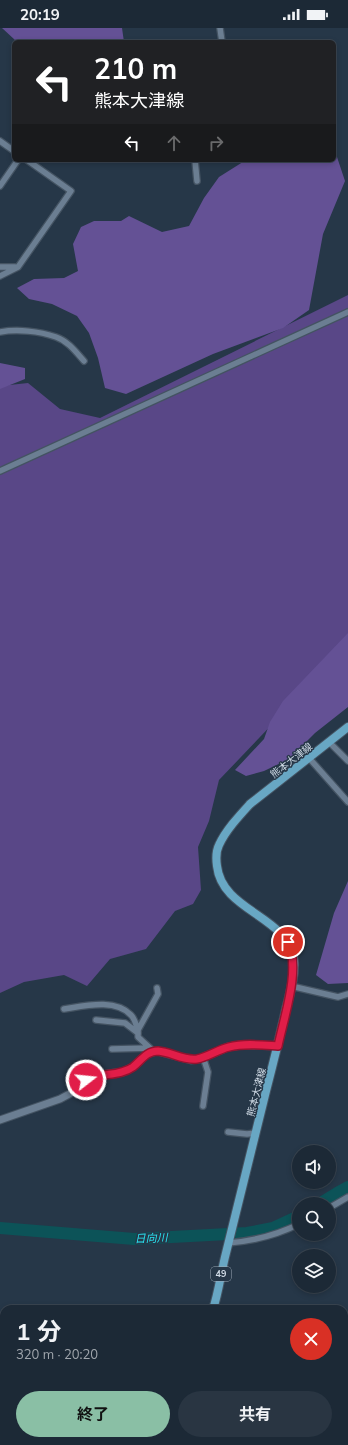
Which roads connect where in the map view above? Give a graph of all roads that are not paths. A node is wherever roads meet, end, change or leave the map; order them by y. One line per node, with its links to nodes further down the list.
1 (220, 28): 2 (street)
2 (222, 40)
3 (0, 141): 4 (street)
4 (12, 150)
5 (17, 162): 9 (street)
6 (30, 162): 11 (street)
7 (195, 162): 8 (street)
8 (197, 182)
9 (0, 186)
10 (0, 267): 11 (street)
11 (18, 267): 12 (street)
12 (0, 276)
13 (348, 312): 16 (street)
14 (0, 332): 15 (street)
15 (84, 361)
16 (0, 471)
17 (348, 727): 18 (main road, 熊本大津線 / 49)
18 (330, 742): 19 (main road, 熊本大津線 / 49); 20 (street)
19 (309, 758): 21 (street); 22 (main road, 熊本大津線 / 49)
20 (348, 761)
21 (348, 802)
22 (292, 986): 24 (street); 28 (main road, 熊本大津線 / 49)
23 (157, 988): 27 (street)
24 (348, 994)
25 (64, 1009): 27 (street)
26 (96, 1020): 27 (street)
27 (138, 1032): 30 (street)
28 (278, 1046): 31 (street); 35 (main road, 熊本大津線 / 49)
29 (112, 1048): 30 (street)
30 (151, 1050): 31 (street); 33 (street)
31 (204, 1057): 32 (street)
32 (203, 1106)
33 (0, 1120)
34 (228, 1132): 35 (street)
35 (256, 1133): 39 (main road, 熊本大津線 / 49)
36 (348, 1197): 37 (street)
37 (336, 1204)
38 (292, 1227): 39 (street)
39 (229, 1241): 40 (main road, 熊本大津線 / 49)
40 (214, 1305)

